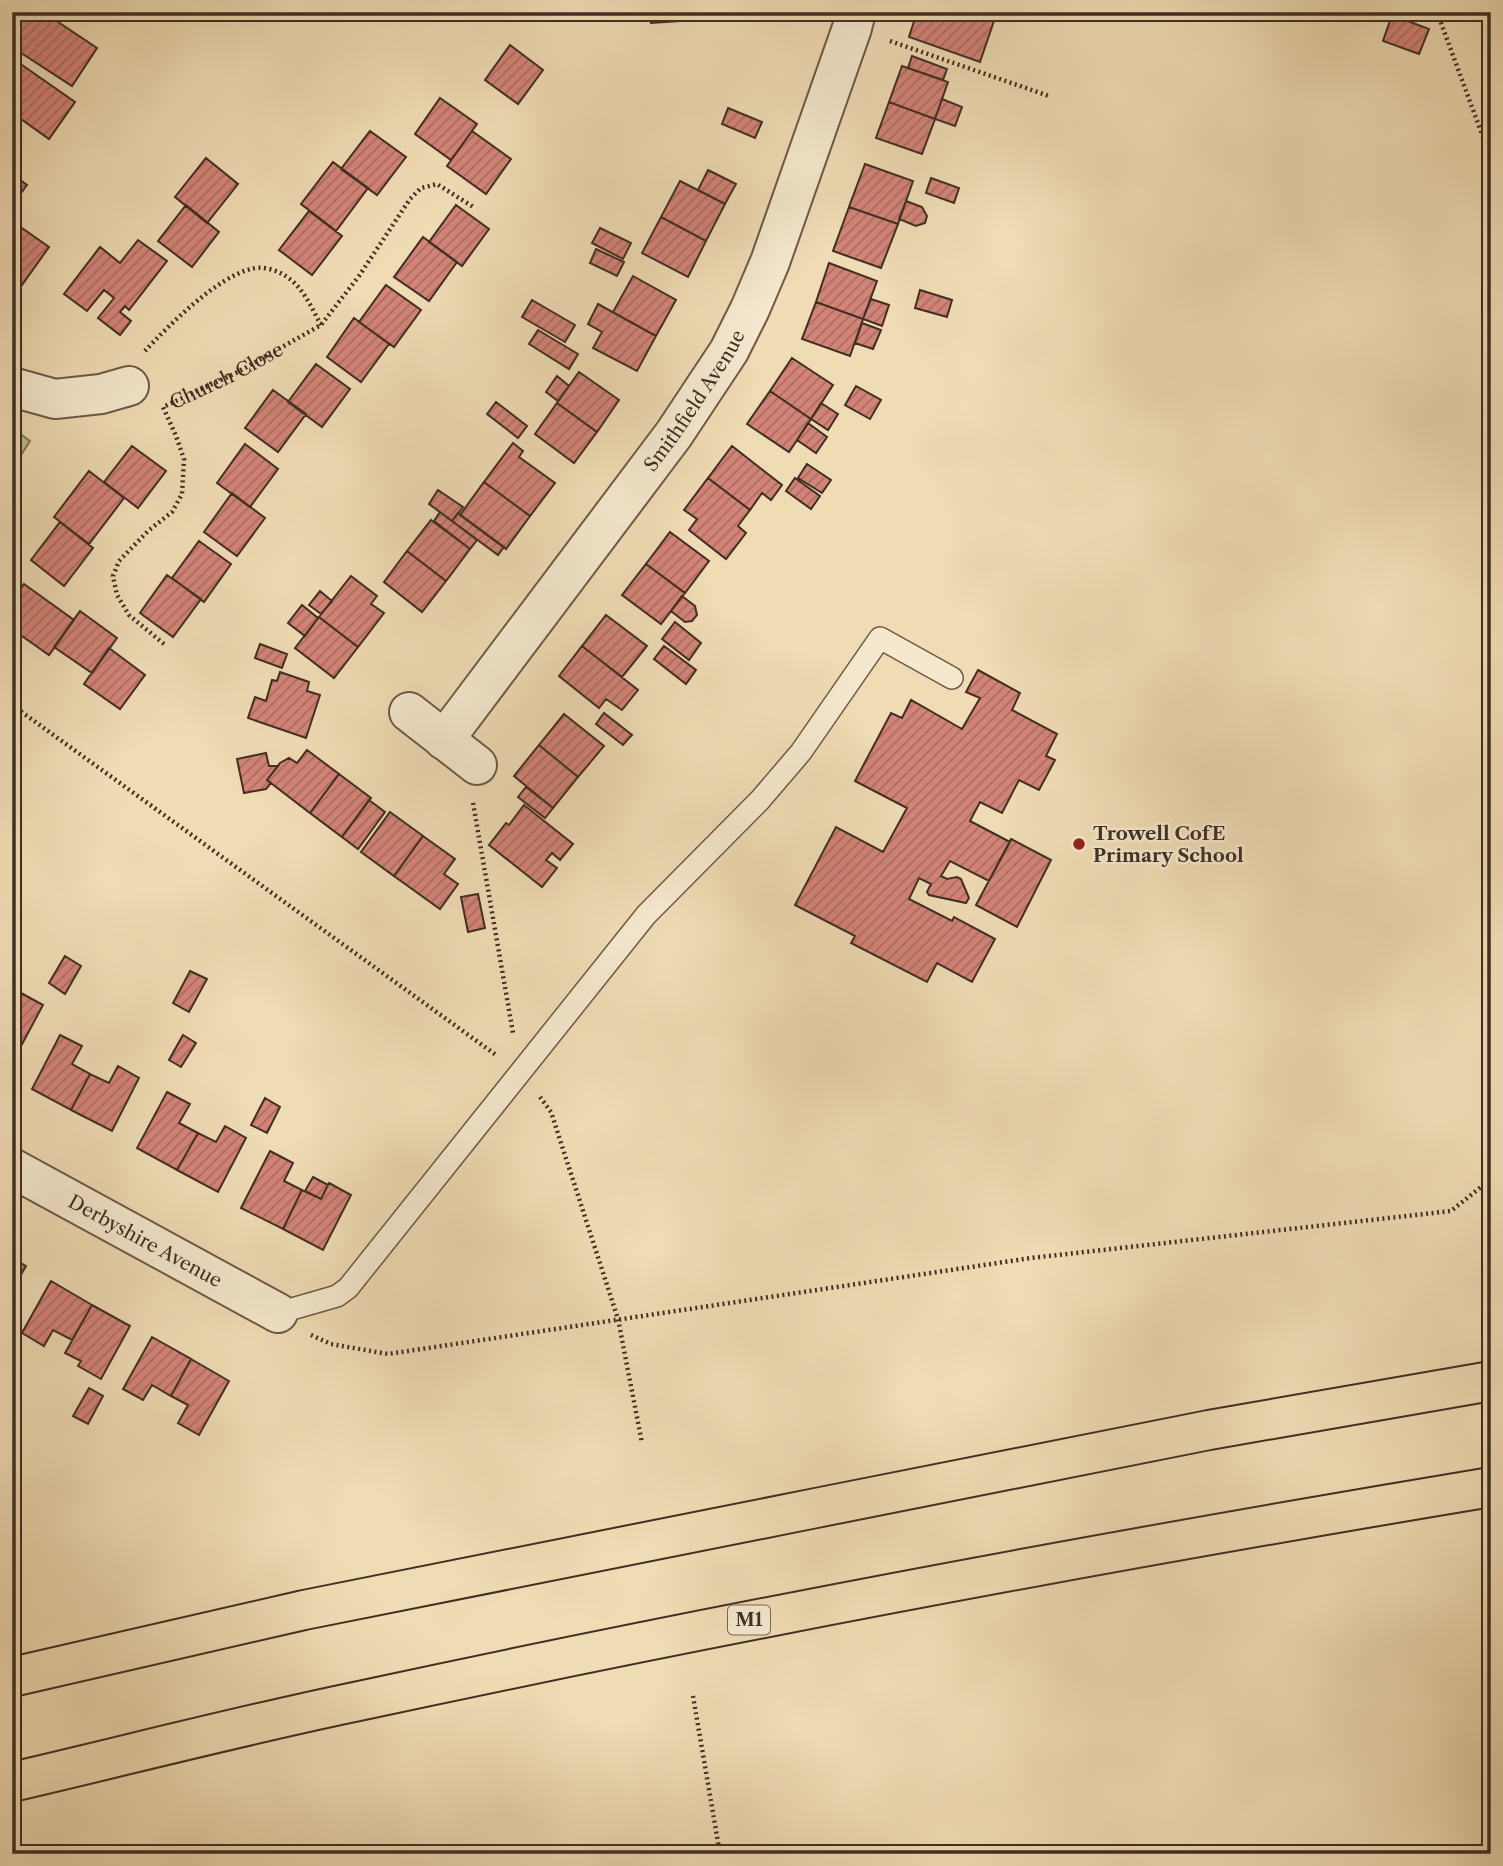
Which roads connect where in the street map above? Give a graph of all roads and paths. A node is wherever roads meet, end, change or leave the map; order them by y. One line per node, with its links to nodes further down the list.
1 (1437, 12): 4 (path)
2 (854, 20): 3 (path); 13 (street, Smithfield Avenue)
3 (1049, 96)
4 (1491, 172)
5 (475, 208): 6 (path, Church Close)
6 (321, 325): 7 (path); 9 (path, Church Close)
7 (129, 386): 8 (street)
8 (12, 387)
9 (164, 644)
10 (952, 678): 15 (lane)
11 (12, 705): 15 (path)
12 (409, 712): 13 (street)
13 (444, 740): 14 (street)
14 (477, 765): 15 (path)
15 (525, 1066): 18 (lane); 19 (path)
16 (12, 1168): 18 (street, Derbyshire Avenue)
17 (1491, 1179): 19 (path)
18 (278, 1313): 19 (path)
19 (618, 1319): 21 (path)
20 (1491, 1381): 23 (highway)
21 (642, 1443)
22 (1491, 1487): 25 (highway, M1)
23 (12, 1677)
24 (693, 1696): 26 (path)
25 (12, 1782)
26 (720, 1854)

